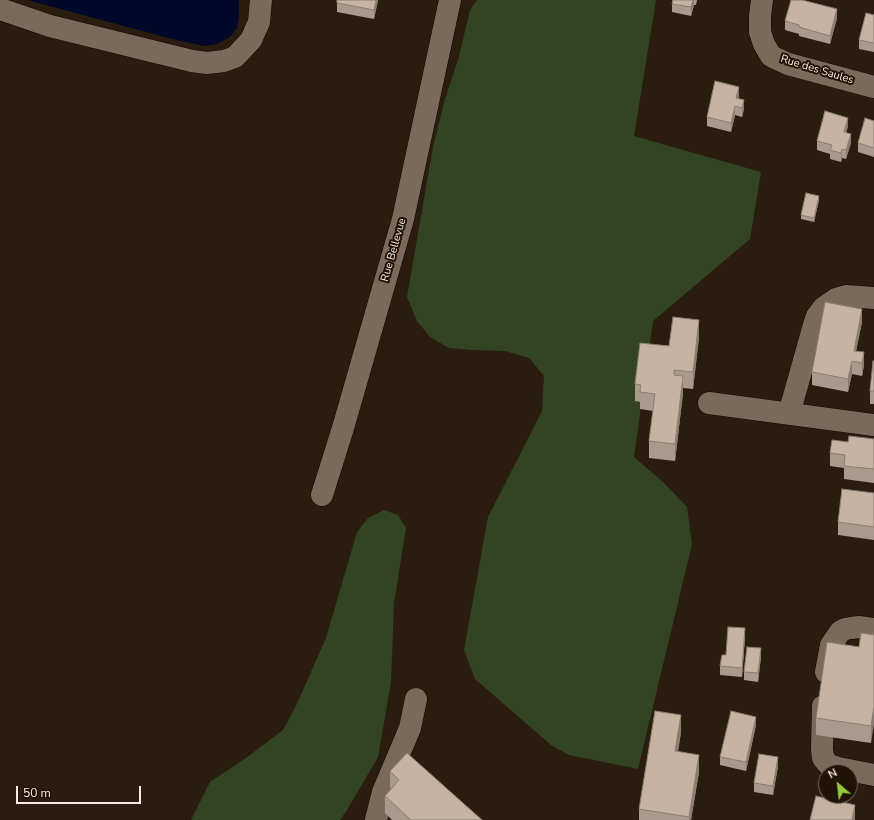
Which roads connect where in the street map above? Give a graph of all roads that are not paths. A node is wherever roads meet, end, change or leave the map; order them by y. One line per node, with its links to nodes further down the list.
1 (260, 0): 4 (street)
2 (450, 0): 10 (street, Rue Bellevue)
3 (762, 0): 5 (street, Rue des Saules)
4 (0, 9)
5 (874, 86)
6 (874, 298): 8 (street)
7 (710, 403): 8 (street)
8 (789, 414): 9 (street)
9 (874, 425)
10 (322, 495)
11 (874, 630): 13 (street)
12 (416, 699): 14 (street)
13 (874, 774)
14 (376, 820)

